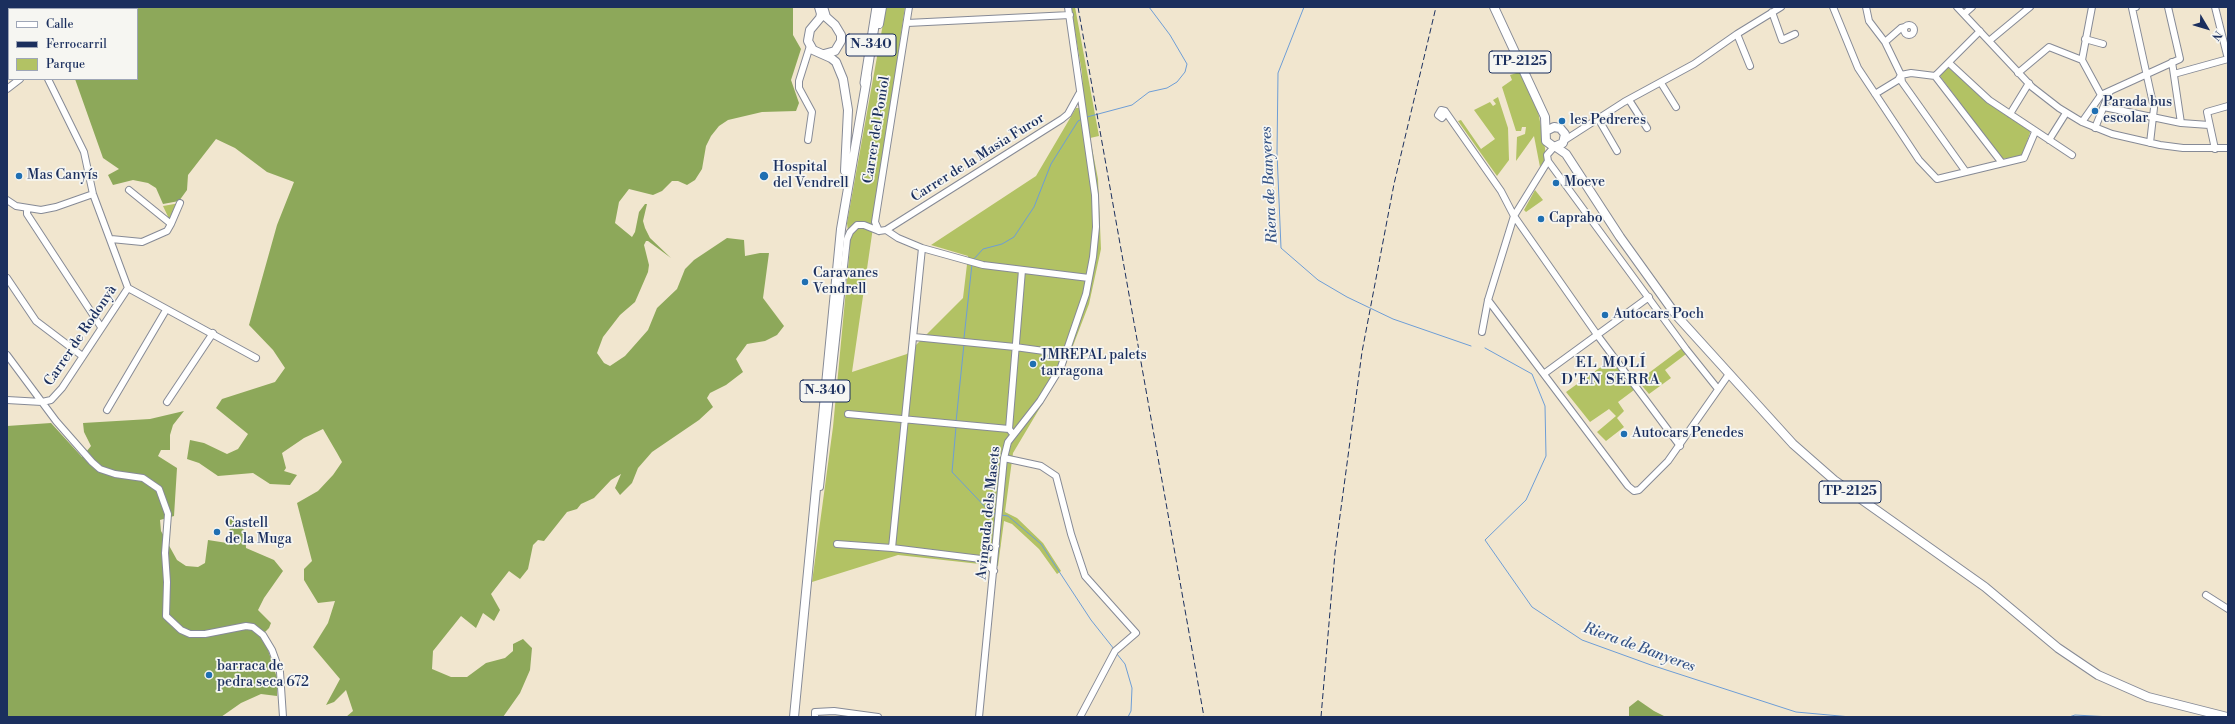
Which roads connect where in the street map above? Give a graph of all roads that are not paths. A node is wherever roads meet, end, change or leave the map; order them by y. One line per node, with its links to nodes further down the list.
1 (819, 7): 22 (main road)
2 (822, 7): 21 (main road)
3 (877, 7): 47 (highway, N-340)
4 (882, 7): 47 (main road)
5 (909, 7): 23 (street, Carrer del Poniol)
6 (1068, 7): 20 (street)
7 (1494, 7): 62 (main road, TP-2125)
8 (1781, 7): 18 (street)
9 (1833, 7): 53 (street)
10 (1866, 7): 30 (street)
11 (1957, 7): 19 (street)
12 (1972, 7): 19 (street)
13 (2030, 7): 29 (street)
14 (2091, 7): 28 (street)
15 (2134, 7): 40 (street)
16 (2168, 7): 37 (street)
17 (2215, 7): 34 (street)
18 (1772, 12): 26 (street); 27 (street)
19 (1964, 14): 25 (street)
20 (1070, 15): 23 (street); 52 (street)
21 (830, 22): 22 (main road); 33 (main road)
22 (817, 23): 32 (main road)
23 (907, 23): 93 (street, Carrer del Poniol)
24 (1903, 28): 30 (street)
25 (1980, 31): 29 (street); 38 (street)
26 (1737, 34): 39 (street); 48 (street)
27 (1795, 34)
28 (2085, 39): 31 (street); 36 (street)
29 (1989, 41): 41 (street)
30 (1885, 42): 43 (street)
31 (2103, 44)
32 (810, 46): 33 (main road); 35 (street)
33 (821, 54): 35 (street); 87 (main road)
34 (2228, 59): 42 (street)
35 (807, 60): 74 (street)
36 (2082, 60): 41 (street); 54 (street)
37 (2172, 62): 40 (street); 42 (street)
38 (1949, 63): 44 (street); 60 (street)
39 (1750, 66)
40 (2148, 72): 51 (street); 63 (street)
41 (2018, 73): 49 (street)
42 (2174, 74): 66 (street)
43 (1901, 75): 44 (street); 53 (street); 84 (street)
44 (1935, 76): 83 (street)
45 (19, 80): 50 (street)
46 (48, 80): 86 (street)
47 (865, 83): 87 (main road, N-340)
48 (1661, 83): 55 (street); 57 (street); 64 (street)
49 (2029, 83): 59 (street); 60 (street)
50 (7, 89)
51 (2110, 91): 54 (street); 58 (street)
52 (1079, 94): 93 (street, Carrer de la Masia Furor); 98 (street, Avinguda dels Masets)
53 (1875, 94): 84 (street)
54 (2101, 95): 65 (street)
55 (1631, 103): 64 (street); 69 (street)
56 (2228, 106): 67 (street)
57 (1676, 107)
58 (2104, 107): 63 (street); 70 (street)
59 (2066, 113): 65 (street); 75 (street)
60 (2010, 114): 73 (street)
61 (1447, 116): 91 (street)
62 (1545, 117): 68 (main road, TP-2125); 72 (main road, TP-2125)
63 (2155, 118): 66 (street); 76 (street)
64 (1599, 120): 71 (street); 80 (street)
65 (2082, 122): 70 (street)
66 (2181, 123): 67 (street)
67 (2210, 125): 79 (street)
68 (1559, 128): 71 (street); 72 (main road); 77 (main road)
69 (1647, 128)
70 (2095, 128): 76 (street)
71 (1583, 130): 77 (street)
72 (1546, 131): 77 (main road, TP-2125)
73 (2035, 132): 75 (street); 83 (street)
74 (808, 140)
75 (2049, 140): 81 (street)
76 (2150, 143): 79 (street)
77 (1557, 146): 82 (street); 113 (main road, TP-2125)
78 (2228, 148): 79 (street)
79 (2215, 149)
80 (1617, 150)
81 (2072, 155)
82 (1548, 161): 91 (street); 100 (street)
83 (2002, 164): 84 (street)
84 (1966, 172)
85 (129, 190): 92 (street)
86 (93, 194): 90 (street); 94 (street)
87 (846, 196): 136 (main road, N-340)
88 (7, 200): 90 (street)
89 (180, 203): 92 (street)
90 (27, 208): 103 (street)
91 (1514, 216): 101 (street); 106 (street)
92 (171, 224): 94 (street)
93 (883, 231): 95 (street); 136 (street)
94 (111, 239): 99 (street)
95 (922, 248): 96 (street); 107 (street)
96 (1022, 270): 98 (street); 108 (street)
97 (7, 278): 111 (street)
98 (1089, 278): 109 (street, Avinguda dels Masets)
99 (128, 288): 102 (street); 103 (street, Carrer de Rodonyà)
100 (1649, 297): 106 (street); 118 (street)
101 (1488, 300): 104 (street); 114 (street)
102 (166, 310): 105 (street); 122 (street)
103 (101, 327): 111 (street, Carrer de Rodonyà)
104 (1482, 332)
105 (213, 333): 112 (street); 121 (street)
106 (1598, 336): 114 (street); 126 (street)
107 (914, 337): 108 (street); 124 (street)
108 (1015, 346): 109 (street); 125 (street)
109 (1066, 354): 125 (street, Avinguda dels Masets)
110 (7, 355): 120 (street)
111 (81, 355): 120 (street, Carrer de Rodonyà)
112 (256, 358)
113 (1722, 367): 115 (main road, TP-2125); 116 (street)
114 (1545, 373): 126 (street)
115 (1729, 374): 116 (street); 117 (main road, TP-2125)
116 (1723, 382): 117 (street); 118 (street)
117 (1740, 386): 145 (main road, TP-2125)
118 (1718, 389): 126 (street)
119 (7, 400): 120 (street, Carrer de Rodonyà)
120 (42, 402): 140 (street)
121 (167, 402)
122 (107, 410)
123 (848, 414): 124 (street)
124 (905, 419): 125 (street); 130 (street)
125 (1011, 432): 127 (street, Avinguda dels Masets)
126 (1680, 446)
127 (1004, 458): 129 (street, Avinguda dels Masets); 144 (street)
128 (837, 544): 130 (street)
129 (996, 545): 131 (street); 133 (street, Avinguda dels Masets)
130 (892, 548): 132 (street)
131 (989, 554): 132 (street); 133 (street)
132 (981, 559): 134 (street)
133 (995, 560): 134 (street); 135 (street, Avinguda dels Masets)
134 (988, 565): 135 (street)
135 (994, 571): 143 (street, Avinguda dels Masets)
136 (806, 587): 141 (main road, N-340)
137 (2206, 595): 138 (street)
138 (2228, 609)
139 (815, 714): 142 (street)
140 (283, 717)
141 (794, 717)
142 (878, 717)
143 (979, 717)
144 (1080, 717)
145 (2227, 717)

